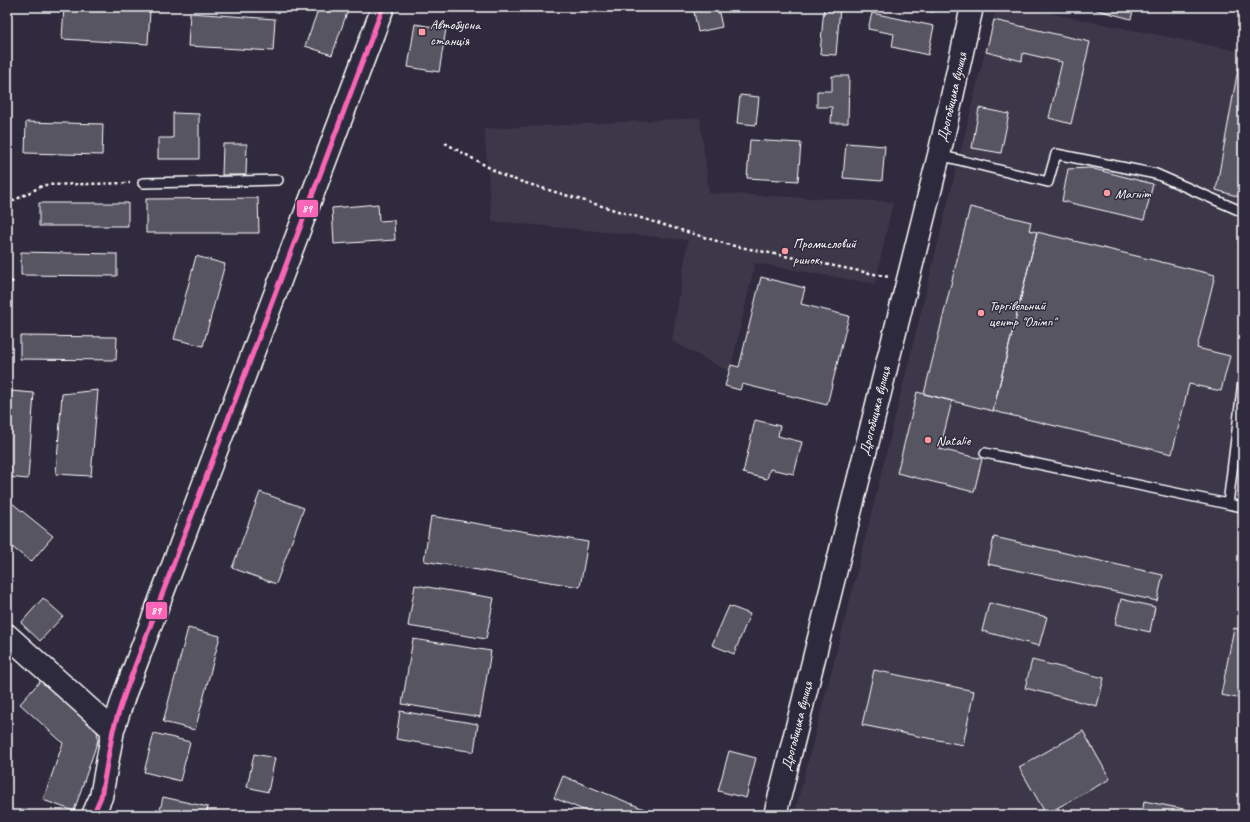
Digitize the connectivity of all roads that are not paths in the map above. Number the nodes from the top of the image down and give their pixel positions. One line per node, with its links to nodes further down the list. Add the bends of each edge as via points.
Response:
1 (383, 7): 12 (street)
2 (972, 7): 3 (street, Дрогобицька вулиця)
3 (939, 155): 6 (lane, via 1048,182 1056,154 1156,174); 14 (street, Дрогобицька вулиця)
4 (278, 180): 5 (lane)
5 (143, 183)
6 (1243, 212)
7 (1243, 382): 9 (lane)
8 (985, 453): 9 (lane)
9 (1228, 504): 10 (lane)
10 (1243, 507)
11 (7, 635): 12 (street)
12 (113, 730): 13 (street, via 101,797)
13 (93, 815)
14 (775, 815)

